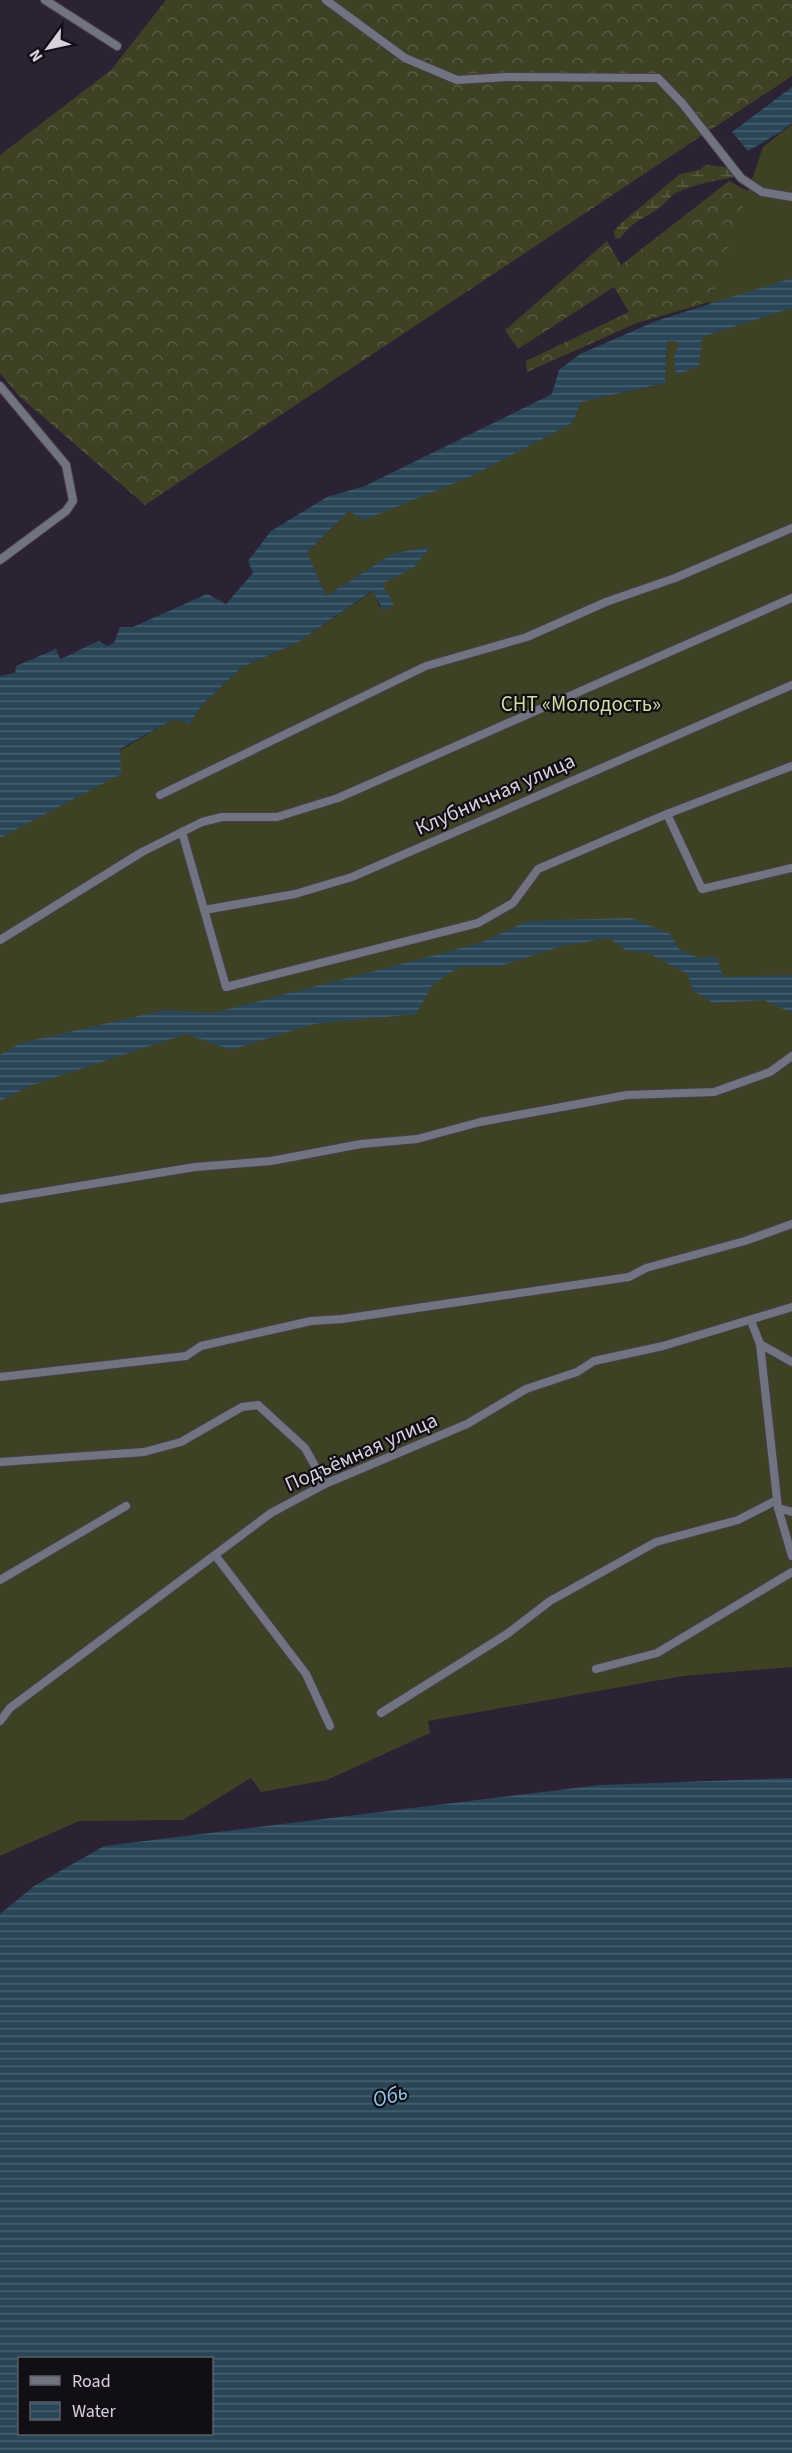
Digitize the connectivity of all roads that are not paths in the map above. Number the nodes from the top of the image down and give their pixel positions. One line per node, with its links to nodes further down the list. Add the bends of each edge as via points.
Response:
1 (45, 0): 3 (street)
2 (326, 0): 4 (street, via 405,58 457,80 658,78 741,178 762,192)
3 (117, 46)
4 (792, 197)
5 (0, 386): 7 (street, via 66,465 73,501 66,511)
6 (792, 528): 11 (street, via 527,637 426,666)
7 (0, 560)
8 (792, 598): 13 (street, via 338,798 277,818 222,817)
9 (792, 685): 15 (street, Клубничная улица, via 352,877 295,894)
10 (792, 766): 12 (street)
11 (160, 795)
12 (667, 814): 14 (street, via 702,889); 15 (street, via 538,869 513,903 478,923 226,987)
13 (182, 832): 15 (street); 16 (street, via 142,852)
14 (792, 867)
15 (204, 910)
16 (0, 940)
17 (792, 1056): 18 (street, via 770,1072 714,1092 627,1095 480,1122 417,1139 361,1144 271,1161 195,1167)
18 (0, 1199)
19 (792, 1224): 24 (street, via 646,1268 629,1277 311,1321 201,1346 186,1356)
20 (792, 1307): 21 (street, Подъёмная улица)
21 (751, 1321): 22 (street); 26 (street, Подъёмная улица, via 594,1361 577,1372 526,1389 467,1424)
22 (760, 1344): 23 (street); 27 (street)
23 (792, 1362)
24 (0, 1377)
25 (0, 1462): 26 (street, via 144,1452 181,1442 242,1407 258,1405 305,1448)
26 (325, 1484): 30 (street, Подъёмная улица, via 272,1513)
27 (777, 1504): 29 (street); 31 (street); 35 (street, via 738,1520 656,1542 550,1601 507,1634)
28 (126, 1506): 33 (street)
29 (792, 1512)
30 (215, 1555): 36 (street, Подъёмная улица, via 10,1708); 37 (street, via 306,1674)
31 (792, 1556)
32 (792, 1572): 34 (street, via 657,1653)
33 (0, 1580)
34 (597, 1669)
35 (381, 1713)
36 (0, 1721)
37 (330, 1726)

